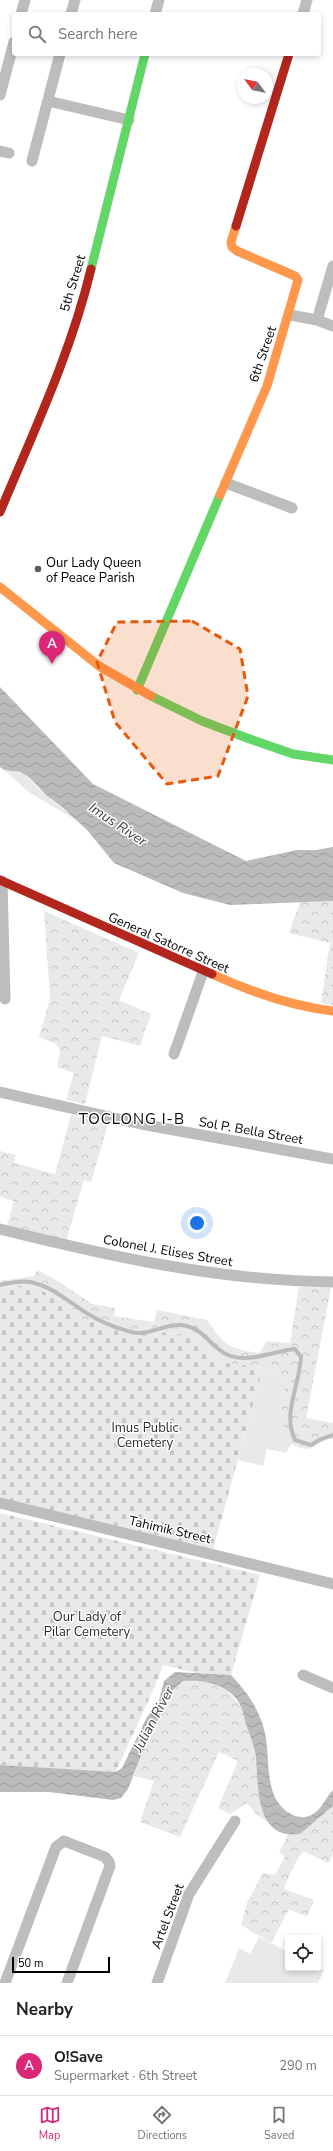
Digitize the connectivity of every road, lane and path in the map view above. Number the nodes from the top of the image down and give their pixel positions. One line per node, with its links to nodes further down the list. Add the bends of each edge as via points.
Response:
1 (25, 0): 5 (street)
2 (74, 0): 6 (street)
3 (158, 0): 7 (street)
4 (307, 0): 8 (street)
5 (22, 12)
6 (71, 12)
7 (155, 12)
8 (303, 12)
9 (12, 50): 13 (street)
10 (59, 56): 14 (street)
11 (145, 56): 15 (street, 5th Street)
12 (289, 56): 18 (street, 6th Street, via 231,242 232,248 237,251 295,276 298,284)
13 (0, 95)
14 (48, 101): 15 (street); 16 (street)
15 (129, 120): 23 (street, 5th Street, via 86,291 50,394)
16 (32, 160)
17 (333, 266): 19 (street)
18 (290, 315): 19 (street); 21 (street, 6th Street, via 267,386)
19 (317, 320): 20 (street)
20 (333, 326)
21 (226, 482): 22 (street); 25 (street, 6th Street)
22 (292, 508)
23 (0, 512)
24 (0, 587): 25 (street, via 99,666)
25 (137, 690): 26 (street, via 202,721 246,738 293,754)
26 (333, 760)
27 (1, 881): 28 (street, General Satorre Street); 29 (street)
28 (203, 972): 30 (street, General Satorre Street, via 276,1001); 31 (street)
29 (5, 999)
30 (333, 1011)
31 (174, 1054)
32 (0, 1092): 33 (street, Sol P. Bella Street, via 141,1124)
33 (333, 1159)
34 (0, 1229): 35 (street, Colonel J. Elises Street, via 124,1258 198,1270 243,1277)
35 (333, 1282)
36 (0, 1503): 37 (street, Tahimik Street)
37 (333, 1584)
38 (303, 1674): 39 (street)
39 (333, 1688)
40 (235, 1821): 43 (street, Artel Street, via 189,1894)
41 (5, 1983): 42 (street, via 56,1847 69,1842 105,1857 110,1866)
42 (67, 1983)
43 (157, 1983)

